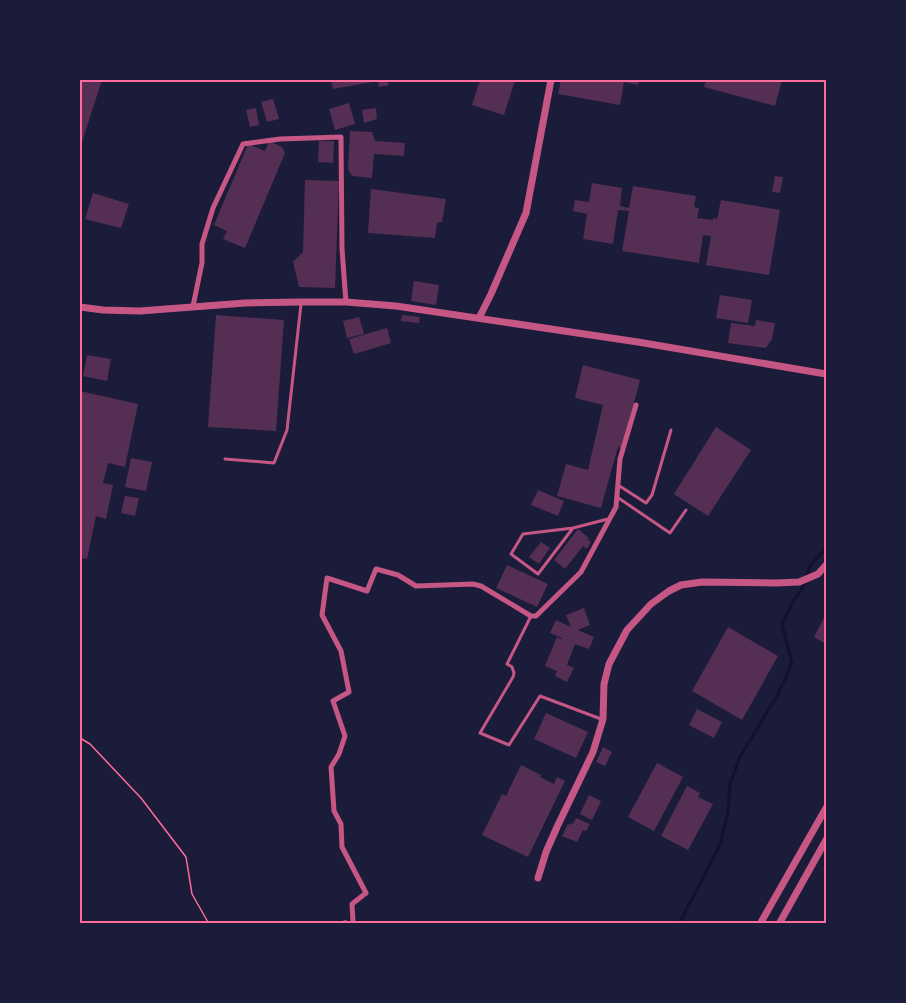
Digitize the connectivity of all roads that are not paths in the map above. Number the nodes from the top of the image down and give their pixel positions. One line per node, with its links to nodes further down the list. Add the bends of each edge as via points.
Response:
1 (551, 80): 6 (street, via 526,213)
2 (301, 302): 3 (street); 4 (street); 10 (lane, via 287,430 274,463)
3 (346, 302): 4 (street, via 340,137 243,144 213,208 202,244); 6 (street)
4 (193, 306): 5 (street, via 140,311)
5 (80, 307)
6 (478, 318): 7 (street)
7 (826, 374)
8 (636, 405): 11 (street, via 620,459)
9 (671, 430): 11 (lane, via 646,504)
10 (225, 459)
11 (618, 485): 12 (street)
12 (617, 497): 13 (lane, via 670,533); 14 (street)
13 (686, 510)
14 (610, 519): 15 (lane); 17 (street, via 581,572 536,616)
15 (573, 528): 15 (lane, via 538,574 511,554 523,534)
16 (826, 566): 18 (street, via 799,582 702,582 669,591 651,604 618,645 604,684)
17 (531, 616): 18 (lane, via 507,664 512,667 513,677 480,733 509,745 540,696); 22 (street, via 473,584 416,585 376,569 367,591 327,578 322,615 341,651 349,692 333,701 345,736 331,767 334,810 341,824 342,847 366,893 352,904)
18 (603, 719): 21 (street, via 593,752 546,852)
19 (826, 808): 23 (street)
20 (826, 840): 24 (street)
21 (538, 878)
22 (353, 921)
23 (760, 924)
24 (779, 924)

